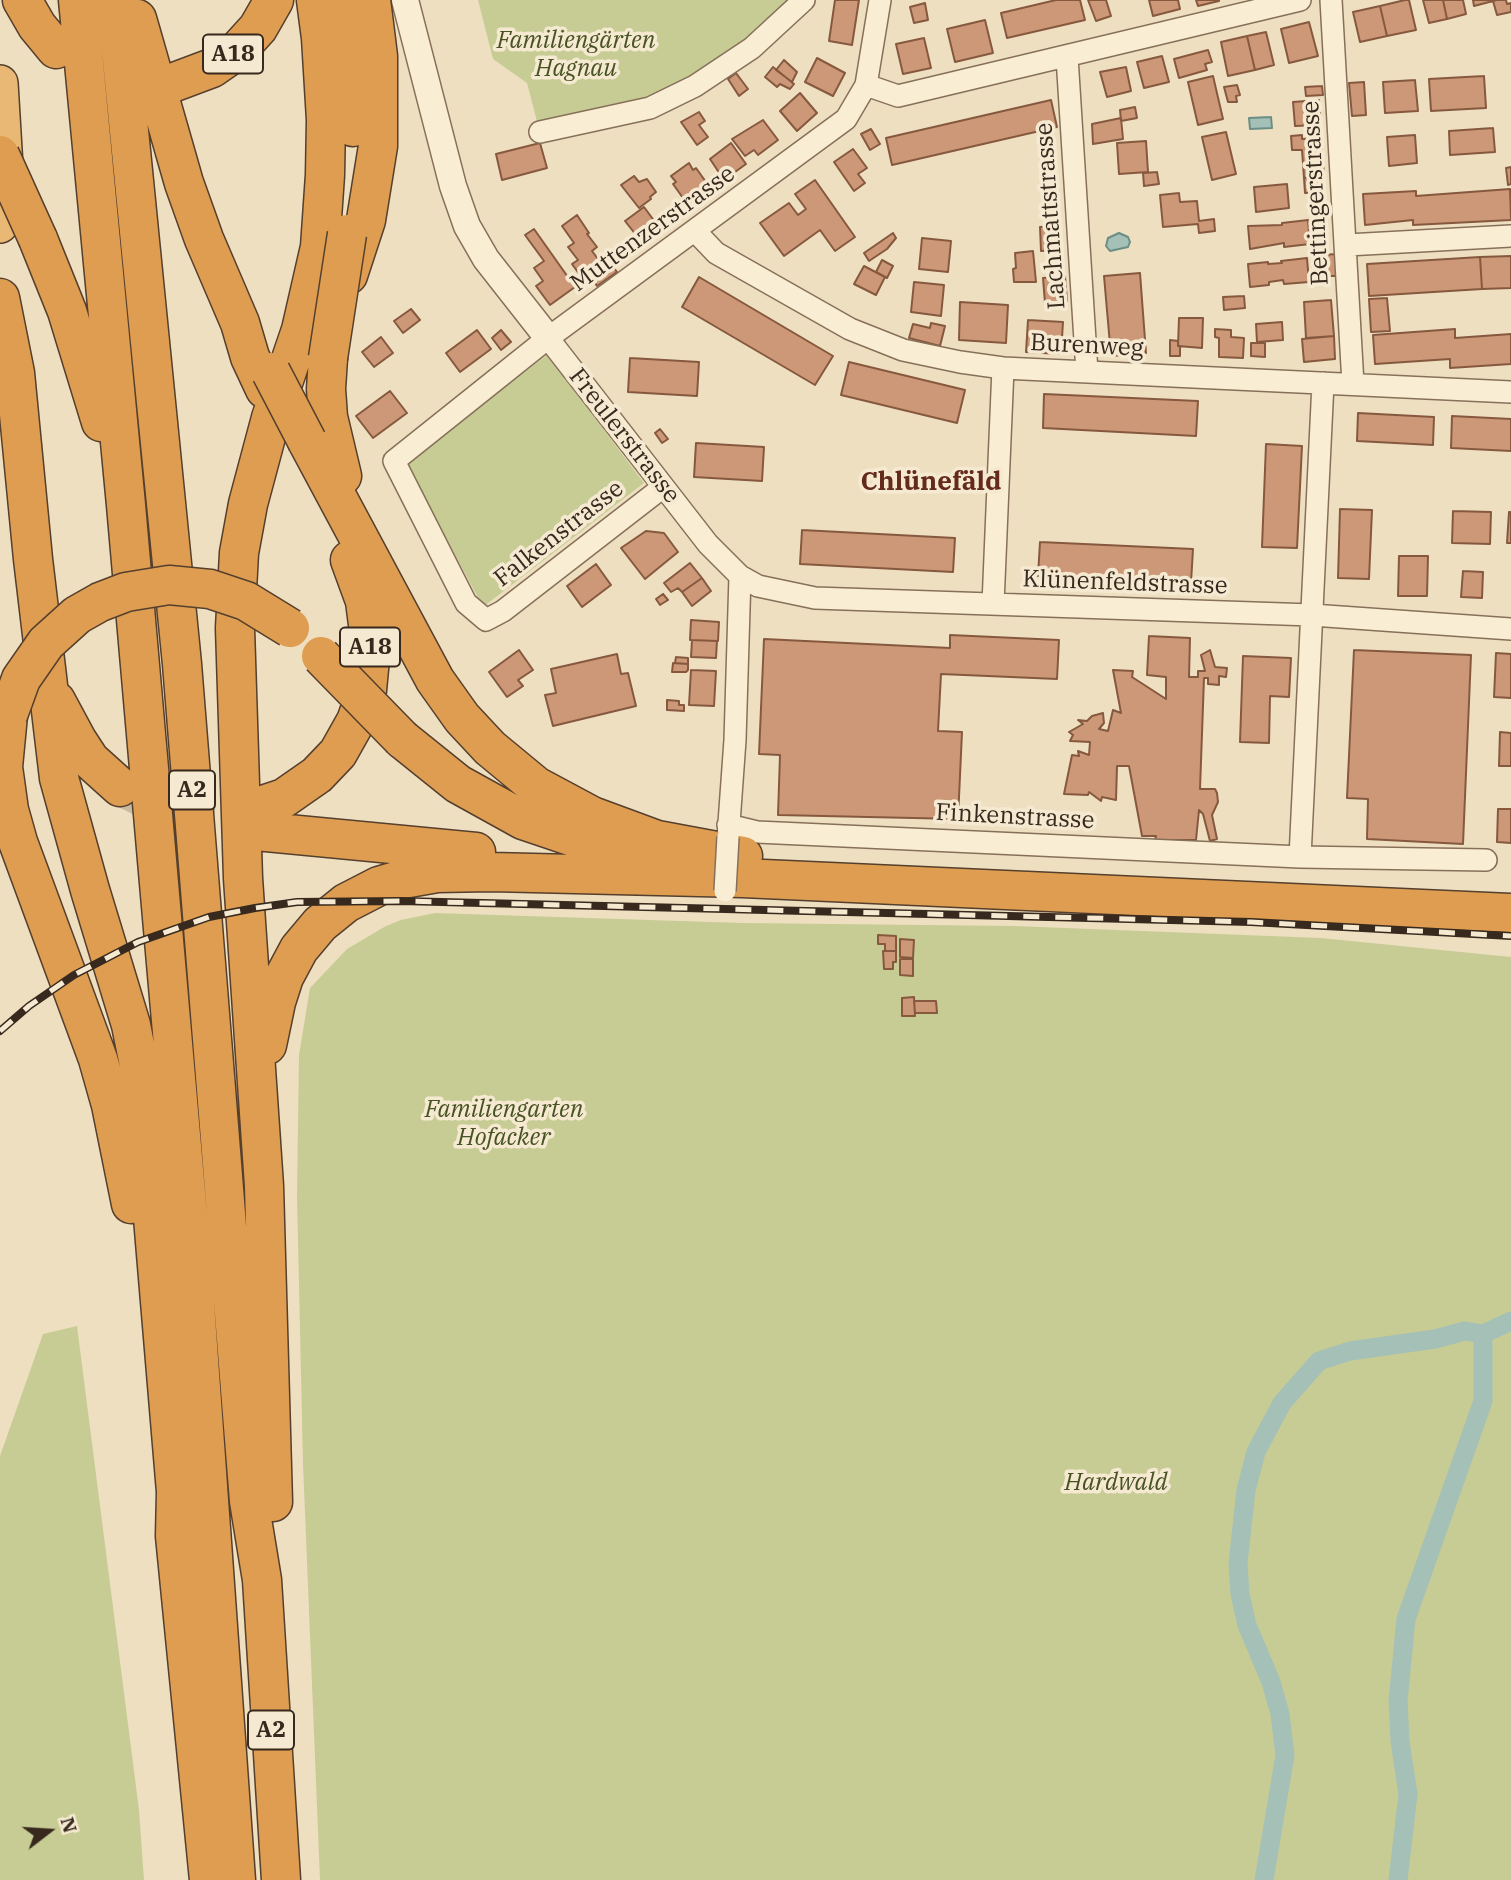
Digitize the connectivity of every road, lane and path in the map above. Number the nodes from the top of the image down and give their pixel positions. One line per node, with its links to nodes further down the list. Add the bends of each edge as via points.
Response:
1 (22, 0): 15 (highway)
2 (78, 0): 37 (highway, A2)
3 (116, 0): 53 (highway, A2, via 183,678 249,1501)
4 (133, 0): 20 (highway)
5 (156, 0): 20 (highway)
6 (274, 0): 18 (highway, A18, via 249,39 225,61)
7 (316, 0): 35 (highway, via 326,120 320,247 302,330)
8 (340, 0): 38 (highway, bridge, via 350,56 353,173 326,389 332,438)
9 (371, 0): 35 (highway, via 380,112 366,220 341,294)
10 (405, 0): 28 (street, Freulerstrasse, via 467,226 488,263)
11 (804, 0): 21 (street, via 752,48 695,86 650,108)
12 (880, 0): 19 (street, Muttenzerstrasse)
13 (1300, 0): 16 (street)
14 (1331, 0): 26 (street, Bettingerstrasse)
15 (56, 49)
16 (1067, 57): 19 (street, via 898,96); 30 (street, Lachmattstrasse)
17 (0, 83): 23 (highway, via 6,183)
18 (172, 83)
19 (866, 85): 24 (street, Muttenzerstrasse, via 846,119)
20 (167, 122): 34 (highway, bridge, via 194,211 240,323)
21 (540, 132)
22 (0, 155): 37 (highway, bridge, via 75,333)
23 (0, 225)
24 (695, 231): 28 (street, Muttenzerstrasse); 29 (street, Burenweg, via 716,253 850,329 903,350)
25 (1511, 236): 26 (street)
26 (1347, 245): 32 (street, Bettingerstrasse)
27 (0, 298): 44 (highway, via 15,373)
28 (548, 338): 36 (street, Freulerstrasse); 42 (street, Muttenzerstrasse, via 394,461 466,603)
29 (1003, 368): 30 (street, Burenweg); 40 (street)
30 (1087, 372): 31 (street, Burenweg)
31 (1323, 383): 32 (street, Burenweg); 41 (street)
32 (1353, 384): 33 (street, Burenweg)
33 (1511, 392)
34 (301, 444): 38 (highway); 46 (highway, A18, via 361,587 369,626 370,670 356,721 332,761 255,820)
35 (256, 477): 51 (highway, via 239,553 235,628 247,939)
36 (663, 487): 39 (street, Freulerstrasse); 42 (street, Falkenstrasse)
37 (126, 505): 55 (highway, A2, via 192,1261)
38 (360, 539): 46 (highway, via 435,680 469,726 505,762 553,797 610,823 657,840)
39 (740, 576): 40 (street, Klünenfeldstrasse, via 758,586 815,598); 46 (street)
40 (993, 604): 41 (street, Klünenfeldstrasse)
41 (1312, 615): 43 (street, Klünenfeldstrasse); 47 (street)
42 (486, 620)
43 (1511, 629)
44 (49, 687): 45 (highway, via 90,760); 52 (highway, via 59,778 131,1025 141,1075 176,1492)
45 (120, 787)
46 (733, 857): 47 (street, Finkenstrasse, via 757,831); 49 (highway); 50 (highway); 51 (highway, via 452,872 379,886 327,917 290,964 276,1002); 52 (highway, bridge, via 597,845 547,830 480,798 402,739 290,628 246,601 211,589 169,585 126,592 89,608 55,633 28,666 16,690 8,715 3,767 18,842 98,1059 122,1154 152,1343 166,1495)
47 (1300, 857): 48 (street, Finkenstrasse)
48 (1486, 860)
49 (1511, 888)
50 (1511, 913)
51 (259, 1092): 53 (highway, via 274,1498)
52 (175, 1536): 54 (highway)
53 (262, 1580): 56 (highway, A2)
54 (209, 1880)
55 (236, 1880)
56 (281, 1880)

